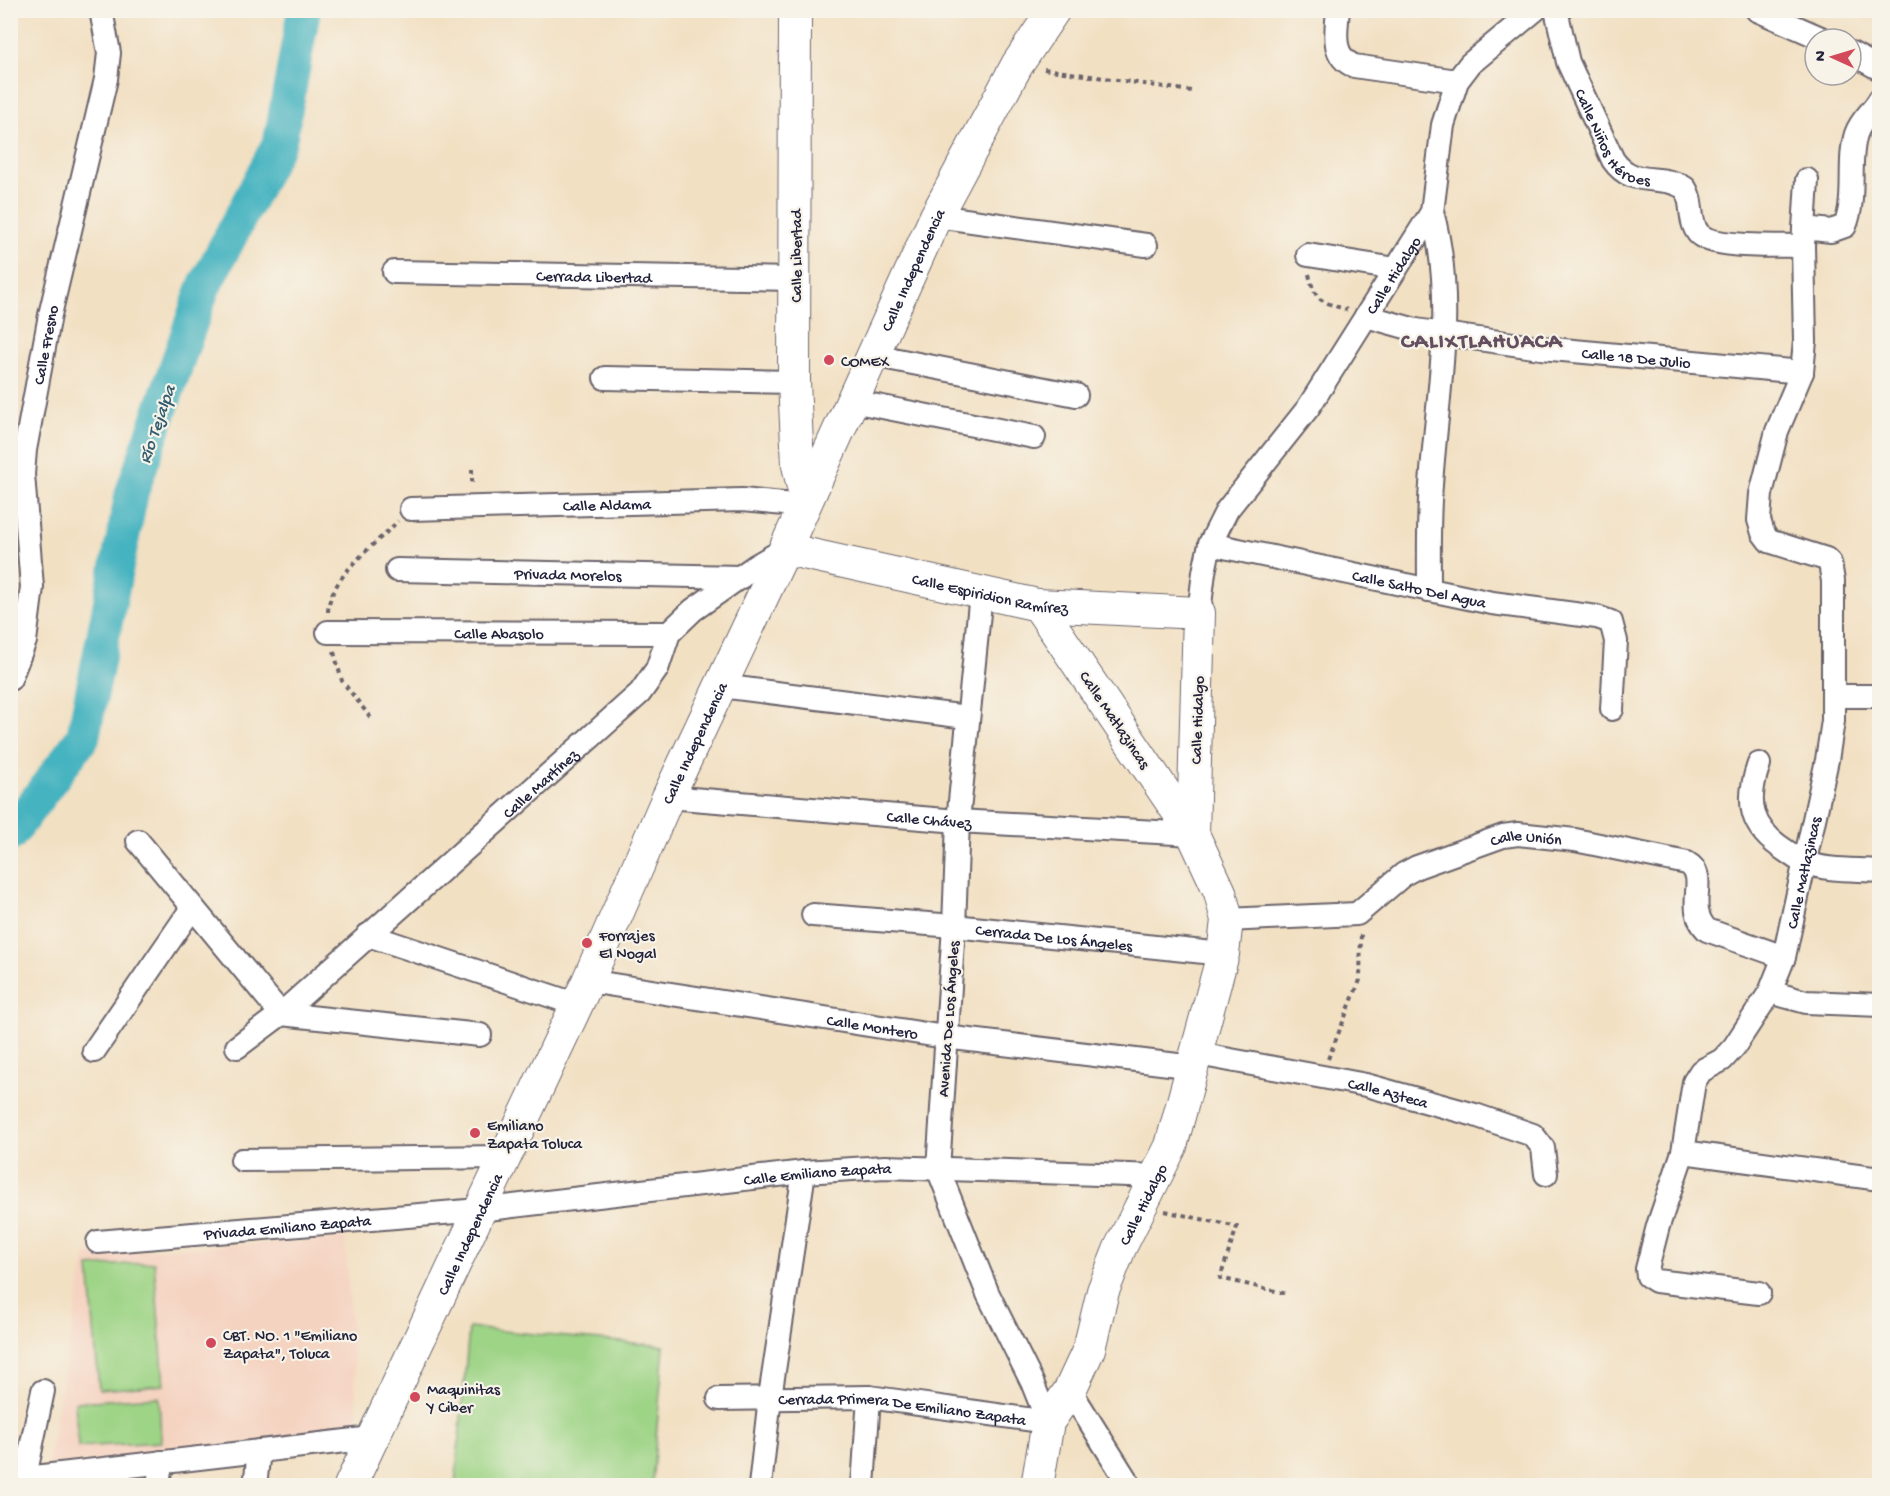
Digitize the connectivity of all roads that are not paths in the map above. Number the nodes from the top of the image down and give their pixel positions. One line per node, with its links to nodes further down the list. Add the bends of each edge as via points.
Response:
1 (101, 10): 40 (street, Calle Fresno, via 109,53 106,79 50,315 25,450 23,474 31,559)
2 (795, 10): 21 (main road, Calle Libertad)
3 (1054, 10): 15 (main road, Calle Independencia, via 1017,65)
4 (1338, 10): 11 (street, via 1337,51 1342,61)
5 (1535, 10): 11 (street, Calle Hidalgo, via 1470,64)
6 (1556, 10): 16 (street, Calle Niños Héroes, via 1568,62 1613,160 1624,175 1685,188 1694,225 1705,238 1719,242)
7 (1757, 10): 8 (street)
8 (1803, 30)
9 (1863, 60): 10 (street)
10 (1880, 69)
11 (1457, 81): 14 (street, Calle Hidalgo, via 1443,125)
12 (1880, 99): 16 (street, via 1860,124 1856,136 1845,226)
13 (1807, 180): 16 (street)
14 (1432, 212): 19 (street, Calle Hidalgo); 23 (street, via 1444,268)
15 (936, 216): 17 (street); 24 (main road, Calle Independencia)
16 (1803, 237): 25 (street)
17 (1146, 245)
18 (1308, 255): 19 (street)
19 (1396, 269): 22 (street, Calle Hidalgo)
20 (394, 272): 21 (street, Cerrada Libertad)
21 (794, 279): 27 (main road, Calle Libertad)
22 (1366, 316): 23 (street, Calle 18 De Julio); 33 (street, Calle Hidalgo, via 1308,408 1227,510)
23 (1444, 335): 25 (street, Calle 18 De Julio, via 1581,353); 37 (street, via 1431,483)
24 (872, 355): 28 (street); 29 (main road, Calle Independencia)
25 (1802, 372): 46 (street, Calle Matlazincas, via 1777,431 1761,494 1759,520 1762,533 1770,541 1822,556 1830,563)
26 (605, 378): 27 (street)
27 (794, 382): 31 (main road, Calle Libertad, via 798,465)
28 (1076, 395)
29 (852, 400): 30 (street); 31 (main road, Calle Independencia)
30 (1034, 437)
31 (806, 503): 32 (street, Calle Aldama, via 742,500); 34 (main road, Calle Independencia)
32 (411, 509)
33 (1210, 543): 37 (street, Calle Salto Del Agua); 41 (street, Calle Hidalgo)
34 (785, 549): 36 (street, Calle Martínez); 38 (main road, Calle Espiridion Ramírez); 45 (main road, Calle Independencia)
35 (396, 570): 36 (street, Privada Morelos)
36 (741, 577): 43 (street, Calle Martínez, via 693,610)
37 (1429, 590): 48 (street, Calle Salto Del Agua, via 1611,622 1616,641)
38 (981, 593): 39 (main road, Calle Espiridion Ramírez); 49 (street, Avenida De Los Ángeles)
39 (1038, 605): 41 (main road, Calle Espiridion Ramírez); 53 (main road, Calle Matlazincas)
40 (21, 607): 44 (street, Calle Fresno, via 25,641)
41 (1199, 613): 53 (main road, Calle Hidalgo)
42 (328, 632): 43 (street, Calle Abasolo)
43 (669, 633): 61 (street, Calle Martínez, via 657,669 640,693)
44 (10, 679)
45 (721, 686): 49 (street); 51 (main road, Calle Independencia)
46 (1834, 696): 47 (street); 55 (street, Calle Matlazincas, via 1827,760)
47 (1880, 696)
48 (1612, 710)
49 (967, 717): 52 (street, Avenida De Los Ángeles)
50 (1759, 764): 55 (street, via 1751,788 1754,817 1762,833)
51 (668, 797): 52 (street, Calle Chávez); 64 (main road, Calle Independencia)
52 (958, 821): 53 (street, Calle Chávez); 60 (street, Avenida De Los Ángeles)
53 (1193, 834): 59 (main road, Calle Hidalgo, via 1220,892)
54 (138, 842): 57 (street)
55 (1805, 863): 56 (street); 63 (street, Calle Matlazincas)
56 (1880, 871)
57 (192, 908): 67 (street); 71 (street)
58 (813, 915): 60 (street, Cerrada De Los Ángeles)
59 (1227, 920): 62 (main road, Calle Hidalgo); 63 (street, Calle Unión, via 1357,914 1417,867 1503,836 1542,836 1687,863 1698,875 1696,912 1707,930)
60 (954, 926): 62 (street, Cerrada De Los Ángeles); 69 (street, Avenida De Los Ángeles)
61 (368, 936): 64 (street, Calle Montero); 67 (street, Calle Martínez)
62 (1223, 954): 72 (main road, Calle Hidalgo)
63 (1784, 957): 65 (street, Calle Matlazincas)
64 (581, 992): 69 (street, Calle Montero); 74 (main road, Calle Independencia)
65 (1770, 992): 66 (street, via 1806,1002); 73 (street, Calle Matlazincas, via 1734,1047 1701,1071 1694,1082)
66 (1880, 1005)
67 (281, 1014): 68 (street); 70 (street, Calle Martínez)
68 (480, 1035)
69 (945, 1037): 72 (street, Calle Montero); 76 (street, Avenida De Los Ángeles)
70 (237, 1047)
71 (94, 1051)
72 (1196, 1061): 78 (street, Calle Azteca, via 1319,1076 1431,1101 1533,1136 1543,1148); 79 (main road, Calle Hidalgo)
73 (1683, 1152): 80 (street); 83 (street, Calle Matlazincas, via 1658,1226 1648,1276 1656,1281)
74 (504, 1156): 75 (street); 81 (main road, Calle Independencia)
75 (242, 1160)
76 (938, 1169): 77 (street, Calle Emiliano Zapata, via 885,1167); 79 (street, Calle Emiliano Zapata); 89 (street, Avenida De Los Ángeles, via 988,1294)
77 (804, 1172): 81 (street, Calle Emiliano Zapata); 86 (street)
78 (1546, 1173)
79 (1158, 1176): 84 (main road, Calle Hidalgo, via 1103,1291 1089,1349)
80 (1880, 1179)
81 (478, 1210): 82 (street, Privada Emiliano Zapata); 90 (main road, Calle Independencia)
82 (98, 1242)
83 (1759, 1293)
84 (1070, 1390): 89 (main road, Cerrada Primera De Emiliano Zapata); 100 (street)
85 (43, 1391): 93 (street)
86 (770, 1396): 87 (street, Cerrada Primera De Emiliano Zapata); 88 (street, Cerrada Primera De Emiliano Zapata); 97 (street)
87 (869, 1397): 89 (street, Cerrada Primera De Emiliano Zapata); 98 (street)
88 (719, 1399)
89 (1048, 1422): 99 (main road)
90 (372, 1438): 91 (street); 96 (main road, Calle Independencia)
91 (259, 1451): 92 (street); 95 (street)
92 (161, 1462): 93 (street); 94 (street)
93 (24, 1482)
94 (158, 1485)
95 (255, 1485)
96 (350, 1485)
97 (760, 1485)
98 (863, 1485)
99 (1037, 1485)
100 (1130, 1485)

